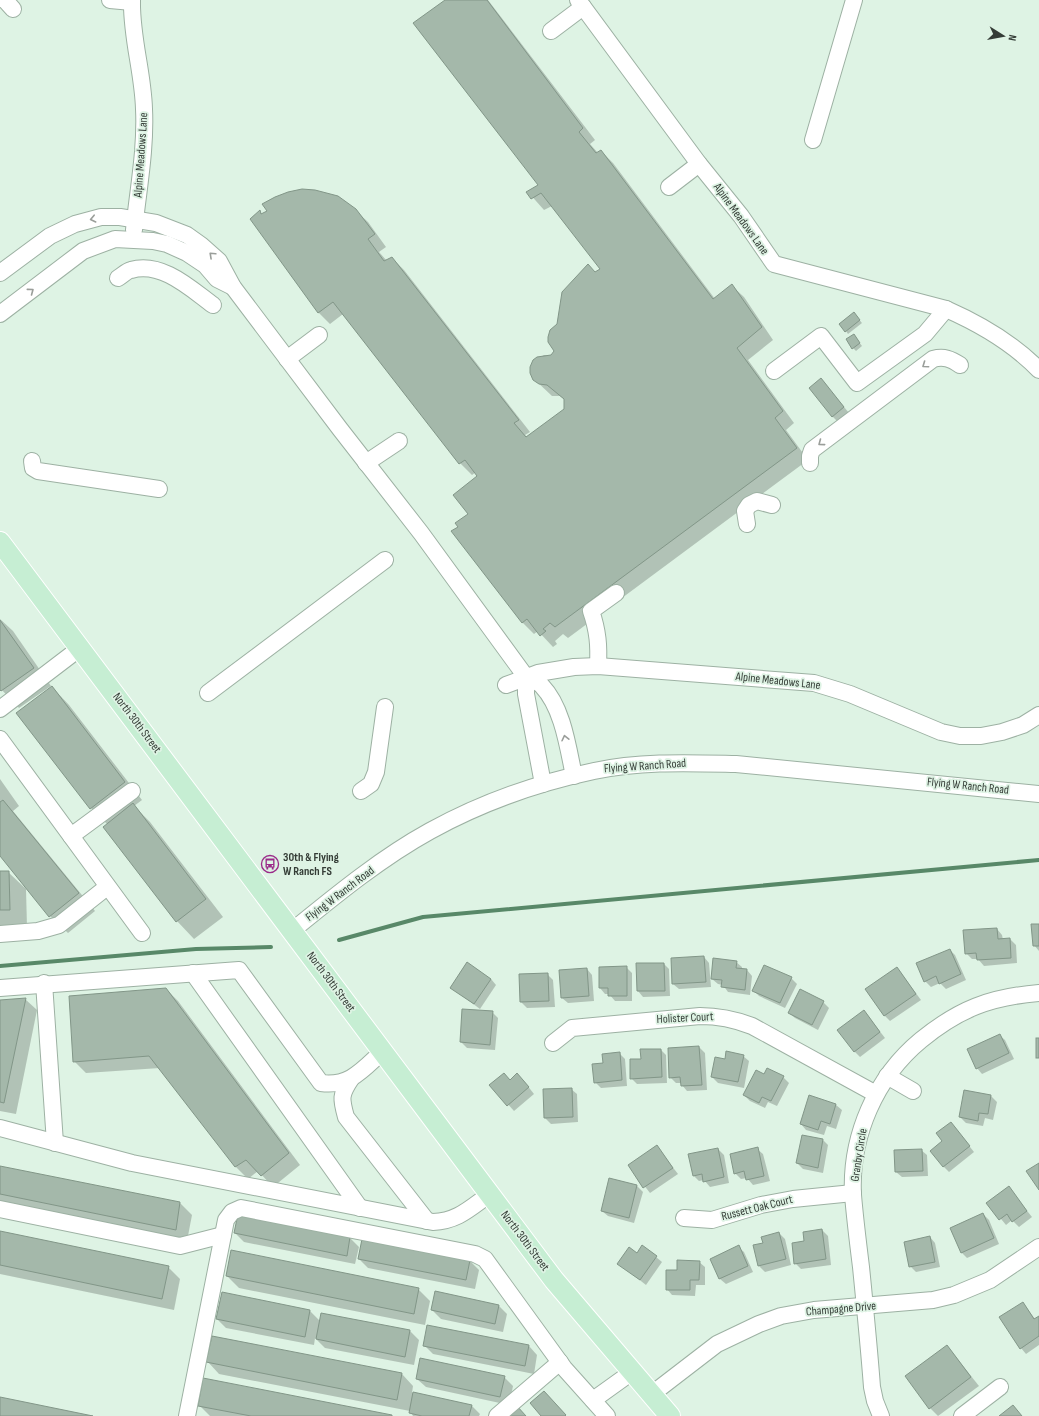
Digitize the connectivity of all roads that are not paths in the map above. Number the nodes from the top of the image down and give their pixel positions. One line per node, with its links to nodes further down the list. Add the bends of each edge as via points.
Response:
1 (110, 0): 3 (street)
2 (854, 0): 6 (street)
3 (132, 1): 9 (street, Alpine Meadows Lane, via 134,40 145,110)
4 (580, 4): 5 (street); 7 (street, Alpine Meadows Lane)
5 (551, 31)
6 (813, 140)
7 (699, 164): 8 (street); 15 (street, Alpine Meadows Lane, via 741,216 774,264)
8 (669, 187)
9 (135, 220): 10 (street, Alpine Meadows Lane); 11 (street, one-way to 11, via 106,217 75,224 50,236); 13 (street, one-way to 9, via 219,261 187,235 156,223)
10 (133, 240): 13 (street, via 153,241 187,253 205,265 217,279); 16 (street, one-way to 10, via 84,251 107,241)
11 (0, 273)
12 (118, 278): 14 (street, via 130,270 159,271 177,279)
13 (233, 287): 18 (street)
14 (214, 305)
15 (946, 310): 20 (street, Alpine Meadows Lane, via 1007,342); 21 (street, via 925,334 857,383 821,336)
16 (0, 314)
17 (319, 335): 18 (street)
18 (287, 359): 24 (street)
19 (960, 365): 25 (street, one-way to 25, via 951,359 933,359 812,450)
20 (1039, 370)
21 (774, 371)
22 (399, 441): 24 (street)
23 (32, 461): 26 (street, via 38,472)
24 (366, 463): 34 (street, via 421,533)
25 (810, 463)
26 (159, 489)
27 (772, 506): 28 (street, via 757,501 749,505 745,511)
28 (746, 524)
29 (0, 542): 32 (main road, North 30th Street)
30 (385, 560): 36 (street)
31 (616, 593): 33 (street, via 591,611 599,641)
32 (80, 648): 38 (street); 48 (main road, North 30th Street)
33 (598, 666): 34 (street, Alpine Meadows Lane, via 566,668); 39 (street, Alpine Meadows Lane, via 814,683 850,694 941,732 960,736 1002,732)
34 (526, 677): 35 (street, Alpine Meadows Lane); 41 (street, one-way to 34, via 557,709 542,686); 42 (street, via 526,694)
35 (506, 686)
36 (208, 693)
37 (385, 707): 44 (street, via 376,772 370,784)
38 (0, 708)
39 (1039, 716)
40 (0, 739): 46 (street)
41 (574, 776): 42 (street, Flying W Ranch Road); 45 (street, Flying W Ranch Road, via 595,770 638,765 729,764)
42 (543, 784): 48 (street, Flying W Ranch Road, via 477,808 430,831 392,855)
43 (132, 791): 46 (street)
44 (361, 791)
45 (1039, 794)
46 (71, 836): 47 (street)
47 (107, 887): 49 (street); 50 (street, via 59,925 44,930)
48 (293, 930): 56 (main road, North 30th Street)
49 (142, 933)
50 (0, 934)
51 (192, 973): 52 (street); 58 (street, via 239,970 321,1084 333,1085); 65 (street)
52 (44, 983): 53 (street); 62 (street)
53 (0, 988)
54 (1039, 993): 57 (street, Granby Circle, via 989,1001 956,1014 918,1042)
55 (552, 1043): 60 (street, Holister Court, via 572,1028 717,1016 752,1026)
56 (383, 1052): 58 (street); 64 (main road, North 30th Street)
57 (887, 1076): 59 (street); 60 (street, Granby Circle)
58 (351, 1080): 68 (street, via 341,1099 346,1117)
59 (913, 1091)
60 (876, 1094): 63 (street, Granby Circle, via 858,1142)
61 (0, 1128): 62 (street)
62 (55, 1143): 65 (street, via 132,1163)
63 (853, 1193): 67 (street, Russett Oak Court, via 787,1200 712,1220); 71 (street, Granby Circle)
64 (490, 1194): 68 (street, via 457,1218 447,1222); 73 (main road, North 30th Street, via 554,1280)
65 (360, 1208): 68 (street)
66 (0, 1209): 69 (street, via 180,1246)
67 (684, 1218)
68 (426, 1221)
69 (223, 1235): 72 (street, via 226,1220 232,1212 241,1208 475,1254 485,1259); 77 (street)
70 (1039, 1247): 71 (street, Champagne Drive, via 990,1280 954,1295 933,1300)
71 (865, 1306): 75 (street, Champagne Drive, via 814,1310 781,1316 759,1324 717,1344); 81 (street, Granby Circle, via 872,1387)
72 (560, 1362): 76 (street); 78 (street)
73 (632, 1372): 75 (main road, North 30th Street); 76 (street)
74 (1000, 1387): 82 (street)
75 (652, 1394): 80 (main road, North 30th Street)
76 (593, 1400): 79 (street)
77 (187, 1416)
78 (497, 1416)
79 (607, 1416)
80 (670, 1416)
81 (881, 1416)
82 (962, 1416)

